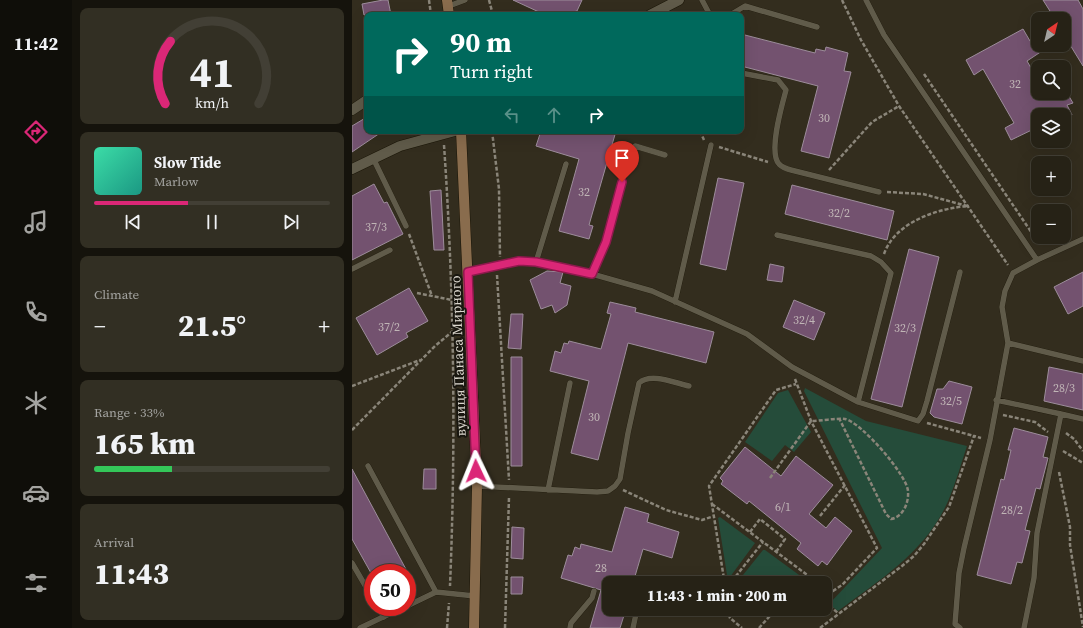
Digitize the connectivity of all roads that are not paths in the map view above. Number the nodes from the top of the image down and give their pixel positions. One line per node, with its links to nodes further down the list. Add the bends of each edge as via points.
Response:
1 (465, 0): 5 (lane)
2 (679, 0): 6 (street)
3 (702, 0): 7 (lane)
4 (866, 0): 25 (lane, via 884,35)
5 (448, 7)
6 (656, 12)
7 (708, 12)
8 (735, 12): 9 (lane, via 745,6)
9 (817, 27)
10 (744, 74): 20 (lane, via 778,80 786,90 775,128 777,160 780,165 790,170)
11 (364, 102): 12 (street)
12 (352, 110)
13 (444, 134): 17 (street, via 400,146)
14 (461, 134): 28 (main road, вулиця Панаса Мирного)
15 (711, 145): 31 (lane)
16 (665, 155): 30 (lane, via 636,146 630,152 606,242)
17 (372, 158): 19 (street); 21 (lane)
18 (566, 164): 26 (lane)
19 (352, 169)
20 (879, 192)
21 (406, 226)
22 (777, 235): 37 (lane, via 870,256 882,262 891,273)
23 (1083, 239): 25 (lane)
24 (390, 250): 27 (lane)
25 (1037, 260): 32 (lane, via 1013,273 1005,291 1002,307)
26 (536, 262): 28 (lane, via 519,261); 30 (lane)
27 (352, 269)
28 (468, 272): 41 (main road, вулиця Панаса Мирного)
29 (960, 272): 37 (lane, via 923,414 918,421)
30 (592, 274): 31 (lane, via 652,291)
31 (675, 302): 37 (lane, via 747,334 792,367)
32 (1008, 343): 33 (lane); 36 (lane)
33 (1083, 361)
34 (570, 383): 42 (lane)
35 (689, 386): 42 (lane, via 651,377 644,378 639,383 620,478 615,486 608,491 597,492)
36 (996, 400): 38 (lane); 55 (lane, via 990,440 959,572 955,624)
37 (858, 402)
38 (1061, 416): 39 (lane); 56 (lane, via 1037,533 1034,578)
39 (1083, 419)
40 (368, 466): 46 (lane)
41 (476, 486): 42 (lane); 47 (main road, вулиця Панаса Мирного)
42 (548, 490)
43 (352, 563): 44 (lane)
44 (364, 584)
45 (594, 591): 53 (lane, via 592,598)
46 (436, 592): 47 (lane); 48 (lane)
47 (476, 596): 52 (main road, вулиця Панаса Мирного)
48 (416, 602)
49 (636, 616): 54 (lane)
50 (384, 617): 51 (lane)
51 (360, 628)
52 (474, 628)
53 (570, 628)
54 (633, 628)
55 (960, 628)
56 (1024, 628)

